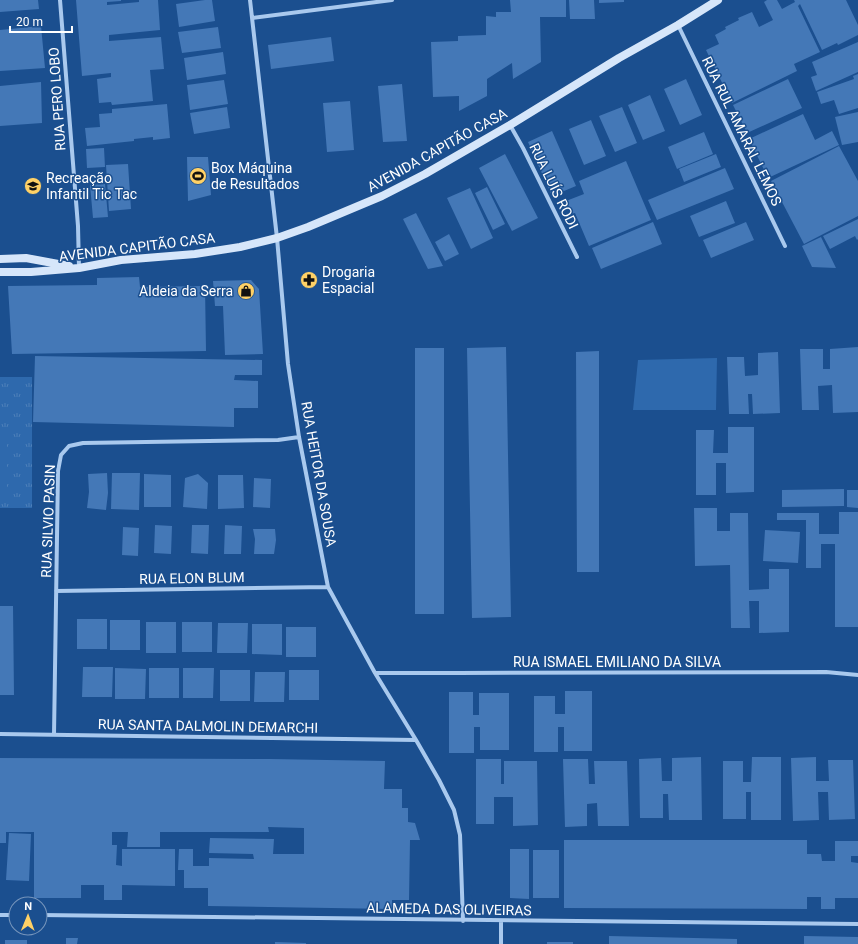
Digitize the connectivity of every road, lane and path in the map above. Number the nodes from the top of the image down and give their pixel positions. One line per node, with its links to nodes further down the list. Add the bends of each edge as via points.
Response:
1 (60, 0): 12 (street, RUA PERO LOBO)
2 (250, 0): 5 (street, RUA HEITOR DA SOUSA)
3 (392, 0): 5 (street)
4 (718, 0): 6 (main road, AVENIDA CAPITÃO CASA)
5 (252, 18): 8 (street, RUA HEITOR DA SOUSA)
6 (678, 25): 7 (main road, AVENIDA CAPITÃO CASA, via 619,58); 9 (street, RUA RUL AMARAL LEMOS)
7 (510, 126): 8 (main road, AVENIDA CAPITÃO CASA, via 382,196); 10 (street, RUA LUÍS RODI)
8 (277, 238): 12 (main road, AVENIDA CAPITÃO CASA, via 195,254 121,260); 14 (street, RUA HEITOR DA SOUSA, via 288,364)
9 (785, 246)
10 (577, 257)
11 (0, 258): 12 (main road, via 26,258)
12 (80, 268): 13 (main road, AVENIDA CAPITÃO CASA)
13 (0, 272)
14 (299, 437): 15 (street, RUA HEITOR DA SOUSA); 16 (street, RUA SILVIO PASIN, via 278,440 83,443 69,446 61,455 58,471)
15 (328, 587): 16 (street, RUA ELON BLUM); 17 (street, RUA HEITOR DA SOUSA)
16 (56, 592): 20 (street, RUA SILVIO PASIN)
17 (375, 673): 18 (street, RUA ISMAEL EMILIANO DA SILVA, via 826,672); 21 (street, RUA HEITOR DA SOUSA)
18 (858, 676)
19 (0, 734): 20 (street, RUA SANTA DALMOLIN DEMARCHI)
20 (54, 735): 21 (street, RUA SANTA DALMOLIN DEMARCHI)
21 (416, 740): 23 (street, RUA HEITOR DA SOUSA, via 454,810 460,835)
22 (48, 916): 23 (street, ALAMEDA DAS OLIVEIRAS)
23 (463, 921): 24 (street, ALAMEDA DAS OLIVEIRAS)
24 (501, 921): 25 (street, ALAMEDA DAS OLIVEIRAS); 26 (street)
25 (858, 924)
26 (501, 944)

